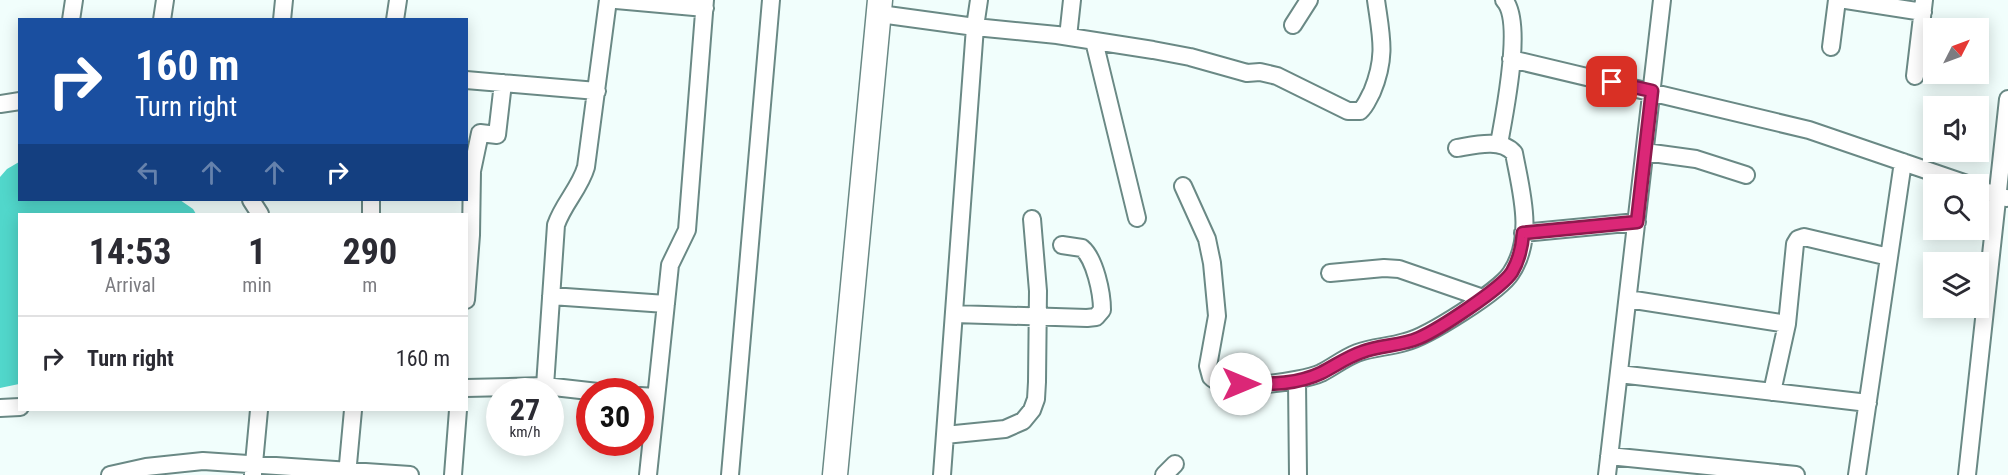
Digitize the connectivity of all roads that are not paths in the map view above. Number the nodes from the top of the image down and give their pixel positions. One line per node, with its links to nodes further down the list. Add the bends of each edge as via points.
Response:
1 (74, 0): 19 (street)
2 (165, 0): 20 (street)
3 (284, 0): 21 (street)
4 (398, 0): 22 (street)
5 (608, 0): 32 (street)
6 (616, 0): 16 (street)
7 (771, 0): 83 (street)
8 (979, 0): 24 (street)
9 (1072, 0): 25 (street)
10 (1309, 0): 23 (street)
11 (1376, 0): 26 (street, via 1382,59 1368,101 1359,111 1348,111 1277,76)
12 (1504, 0): 28 (street, via 1511,14)
13 (1662, 0): 33 (street)
14 (1837, 0): 27 (street)
15 (1846, 0): 17 (street)
16 (705, 4): 57 (street, via 687,230 670,265)
17 (1924, 6): 29 (street)
18 (880, 7): 24 (street); 84 (street)
19 (71, 18)
20 (162, 18)
21 (282, 18)
22 (395, 18)
23 (1293, 25)
24 (975, 27): 25 (street); 58 (street)
25 (1068, 37): 26 (street)
26 (1094, 41): 46 (street)
27 (1831, 47)
28 (1511, 59): 33 (street); 37 (street)
29 (1916, 76)
30 (468, 80): 31 (street)
31 (503, 83): 32 (street); 41 (street, via 497,135 480,133)
32 (597, 91): 54 (street, via 583,177 556,225)
33 (1652, 91): 39 (street); 40 (street, via 1809,130)
34 (2008, 99): 45 (street)
35 (18, 101): 36 (street)
36 (0, 104)
37 (1499, 144): 38 (street); 49 (street, via 1514,153 1525,218)
38 (1457, 148)
39 (1645, 152): 43 (street, via 1696,159); 48 (street)
40 (1903, 162): 42 (street); 51 (street)
41 (469, 171): 53 (street)
42 (1938, 174)
43 (1746, 175)
44 (1183, 186): 64 (street, via 1212,262 1217,316 1208,366 1211,377 1222,384)
45 (2003, 197): 90 (street)
46 (1137, 218)
47 (1032, 219): 59 (street, via 1038,291)
48 (1637, 222): 49 (street); 56 (street)
49 (1523, 233): 55 (street, via 1511,274)
50 (1062, 245): 59 (street, via 1087,252 1102,309 1087,318)
51 (1889, 257): 60 (street, via 1804,237 1798,239); 68 (street)
52 (1330, 273): 55 (street, via 1399,269)
53 (468, 274)
54 (551, 296): 57 (street); 62 (street)
55 (1483, 298): 64 (street, via 1419,338 1359,352)
56 (1628, 299): 60 (street); 61 (street)
57 (666, 304): 63 (street)
58 (954, 314): 59 (street); 74 (street)
59 (1036, 318): 74 (street, via 1036,399 1028,416 1005,429)
60 (1787, 324): 67 (street)
61 (1619, 374): 67 (street); 76 (street)
62 (546, 378)
63 (652, 378)
64 (1296, 381): 86 (street)
65 (486, 387): 66 (street)
66 (468, 388)
67 (1772, 392): 68 (street)
68 (1868, 403): 89 (street)
69 (18, 407): 70 (street)
70 (0, 408)
71 (259, 411): 77 (street)
72 (353, 411): 78 (street)
73 (458, 411): 81 (street)
74 (945, 435): 85 (street)
75 (648, 456): 82 (street)
76 (1609, 456): 87 (street); 88 (street)
77 (253, 470): 78 (street); 79 (street, via 194,461)
78 (347, 472): 80 (street)
79 (114, 474)
80 (410, 475)
81 (453, 475)
82 (648, 475)
83 (730, 475)
84 (835, 475)
85 (942, 475)
86 (1298, 475)
87 (1607, 475)
88 (1796, 475)
89 (1857, 475)
90 (1967, 475)

